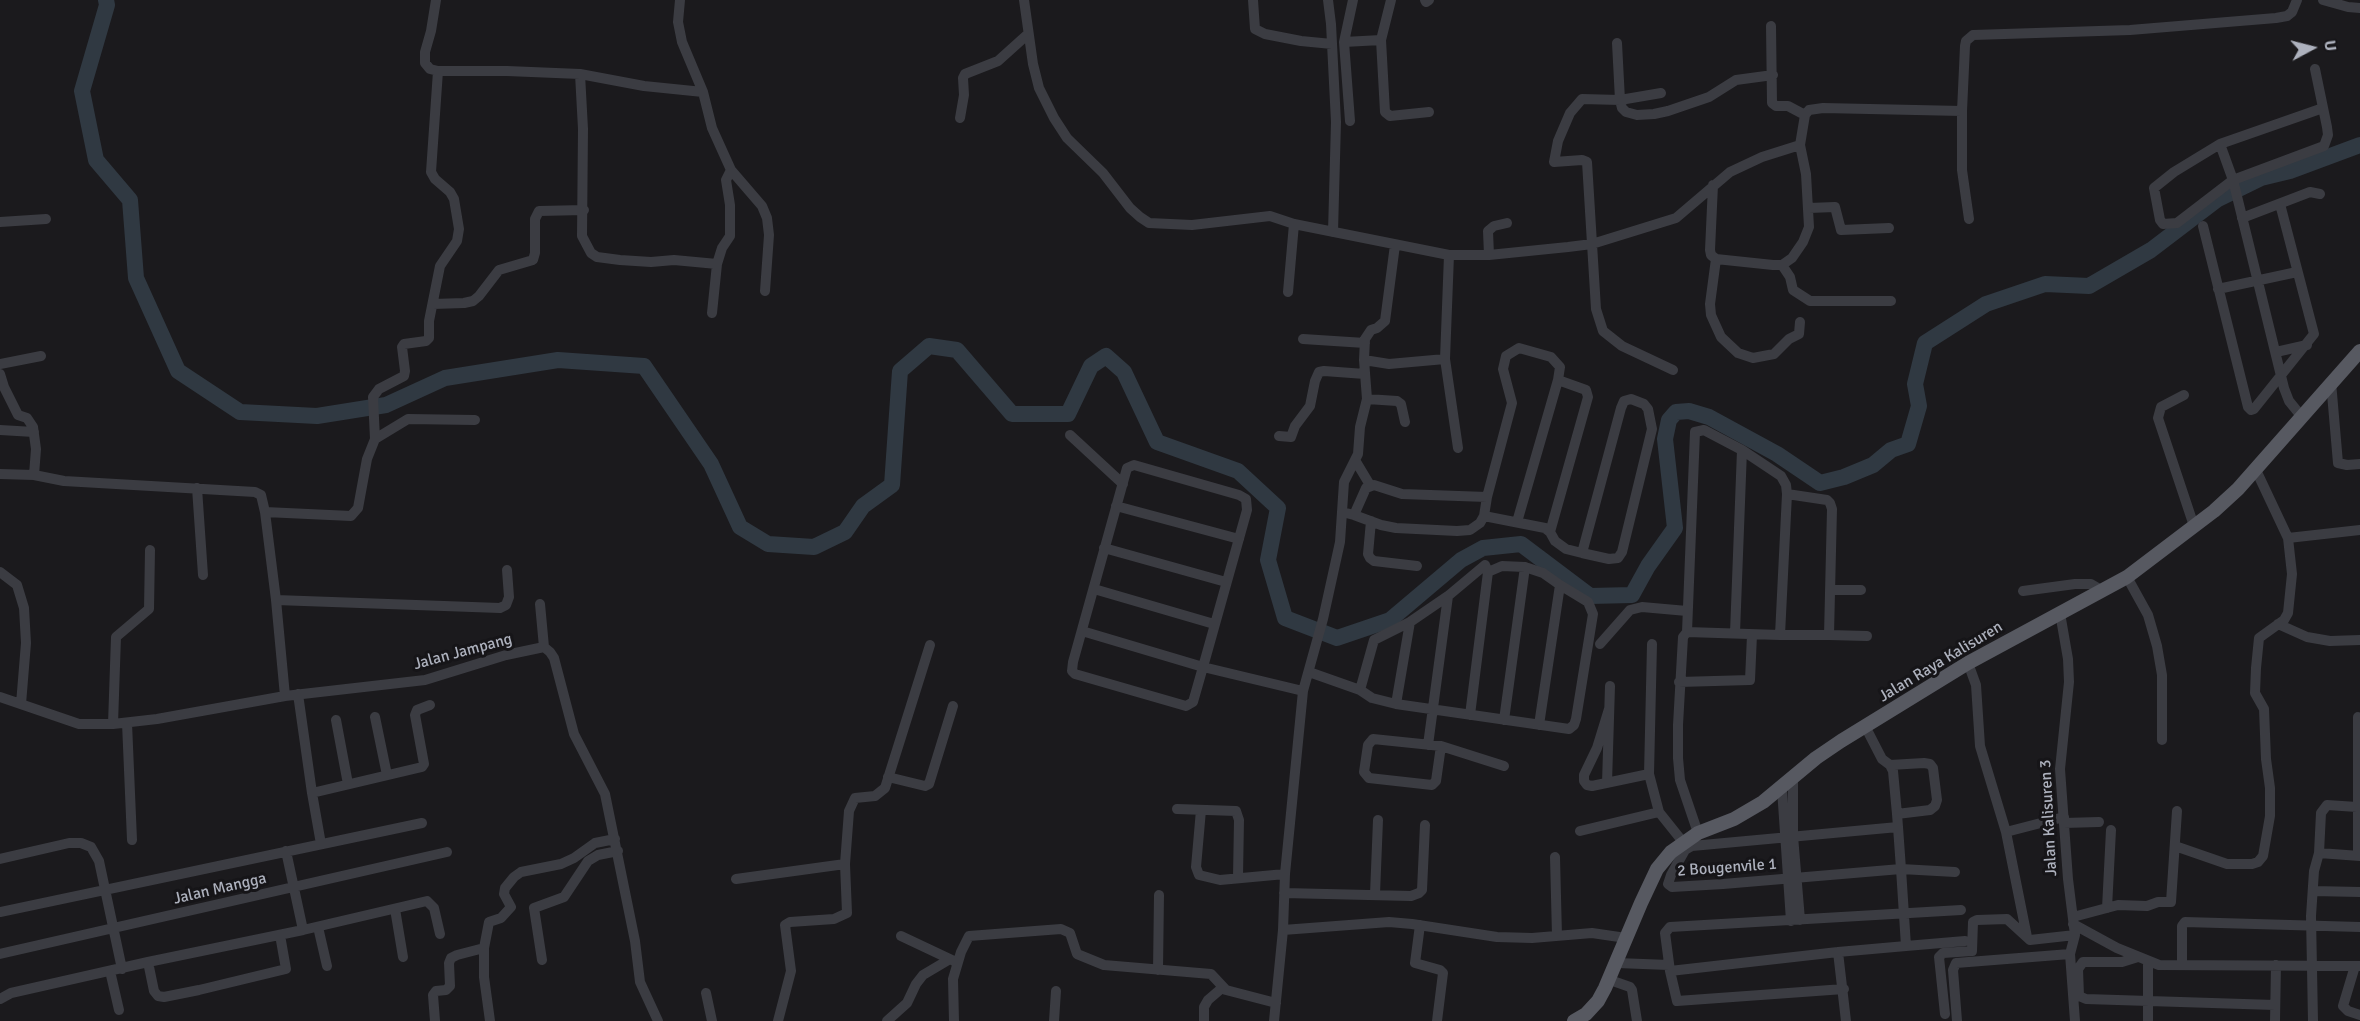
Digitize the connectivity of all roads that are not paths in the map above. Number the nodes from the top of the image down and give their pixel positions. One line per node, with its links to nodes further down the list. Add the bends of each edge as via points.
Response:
1 (436, 0): 18 (street, via 425,59 427,67)
2 (680, 0): 21 (street, via 678,22 682,42)
3 (1024, 0): 12 (street)
4 (1253, 0): 16 (street, via 1255,29)
5 (1328, 0): 16 (street)
6 (1353, 0): 14 (street)
7 (1391, 0): 13 (street)
8 (2297, 0): 25 (street, via 2292,12 2276,18 2130,30 1973,35 1965,46)
9 (2323, 0): 10 (street)
10 (2360, 8)
11 (1771, 26): 20 (street)
12 (1028, 34): 28 (street, via 998,61 965,74); 44 (street, via 1039,88 1054,118 1067,138 1103,173 1140,218 1149,223 1183,225 1270,216)
13 (1381, 40): 14 (street); 26 (street, via 1385,112)
14 (1344, 42): 29 (street)
15 (1617, 43): 23 (street)
16 (1332, 44): 47 (street, via 1336,122)
17 (2315, 69): 24 (street)
18 (438, 71): 19 (street); 61 (street, via 431,172 454,199 459,229 457,242 440,266)
19 (580, 74): 21 (street); 38 (street)
20 (1773, 75): 23 (street, via 1736,80 1709,97 1654,114 1626,112); 27 (street, via 1773,106 1788,106)
21 (703, 92): 32 (street, via 712,128)
22 (1661, 93): 23 (street)
23 (1620, 100): 48 (street, via 1579,100 1565,123 1553,160 1587,162)
24 (2323, 108): 30 (street); 33 (street, via 2328,135 2324,146)
25 (1962, 111): 27 (street, via 1823,108 1809,110); 41 (street, via 1962,170)
26 (1429, 112)
27 (1805, 115): 31 (street)
28 (960, 118)
29 (1350, 121)
30 (2220, 144): 33 (street); 33 (street, via 2156,185 2154,194 2160,220 2163,224 2178,223)
31 (1800, 145): 34 (street, via 1762,157); 37 (street)
32 (731, 170): 53 (street, via 726,180 730,236); 58 (street, via 762,206 767,218)
33 (2234, 183): 39 (street)
34 (1713, 185): 48 (street, via 1676,218); 52 (street, via 1710,250)
35 (2320, 194): 36 (street, via 2310,192)
36 (2280, 204): 39 (street); 55 (street)
37 (1809, 208): 46 (street, via 1835,207 1841,230); 54 (street, via 1809,227 1803,242)
38 (584, 210): 53 (street, via 582,237 597,256); 61 (street, via 539,211 535,219 533,261 499,270 473,301)
39 (2242, 218): 56 (street)
40 (46, 219): 42 (street)
41 (1969, 219)
42 (0, 222)
43 (1507, 223): 51 (street, via 1488,231)
44 (1294, 224): 47 (street); 59 (street)
45 (2203, 226): 57 (street)
46 (1889, 228)
47 (1333, 232): 49 (street)
48 (1592, 243): 51 (street); 73 (street, via 1596,309 1604,332 1622,346)
49 (1395, 245): 50 (street); 65 (street, via 1386,321 1367,334)
50 (1449, 255): 51 (street); 70 (street)
51 (1489, 255)
52 (1716, 259): 54 (street); 63 (street, via 1711,315 1721,337 1738,353 1753,358 1774,354 1799,334)
53 (717, 264): 62 (street)
54 (1782, 265): 60 (street, via 1793,290 1810,301)
55 (2297, 272): 56 (street); 66 (street, via 2314,330)
56 (2259, 282): 57 (street); 68 (street)
57 (2218, 289): 76 (street, via 2251,410)
58 (765, 291)
59 (1288, 292)
60 (1891, 301)
61 (433, 304): 86 (street, via 429,338 404,344 404,376 379,389 374,397)
62 (712, 313)
63 (1800, 322)
64 (1303, 339): 65 (street)
65 (1365, 343): 71 (street)
66 (2307, 345): 68 (street); 76 (street)
67 (2360, 351): 78 (main road, Jalan Raya Kalisuren)
68 (2276, 352): 76 (street)
69 (41, 356): 72 (street)
70 (1445, 359): 71 (street, via 1389,364); 89 (street)
71 (1364, 360): 75 (street)
72 (0, 364)
73 (1673, 370)
74 (0, 374): 85 (street, via 18,415 29,420)
75 (1365, 374): 80 (street); 88 (street, via 1319,372 1310,406 1291,437)
76 (2281, 376): 81 (street, via 2289,401)
77 (1558, 380): 100 (street, via 1560,367 1551,357 1519,348 1506,356 1503,369 1512,404); 107 (street); 110 (street, via 1586,390 1588,397)
78 (2331, 382): 81 (main road, Jalan Raya Kalisuren); 92 (street, via 2338,463)
79 (2184, 395): 108 (street, via 2161,408 2158,418)
80 (1367, 399): 83 (street, via 1397,401); 91 (street)
81 (2302, 417): 93 (main road, Jalan Raya Kalisuren)
82 (475, 420): 86 (street, via 408,419)
83 (1405, 422)
84 (0, 430): 85 (street)
85 (34, 432): 95 (street)
86 (375, 435): 102 (street, via 354,515)
87 (1070, 435): 96 (street)
88 (1279, 436)
89 (1458, 448)
90 (1742, 450): 99 (street, via 1781,476); 133 (street, via 1704,430 1695,432); 140 (street)
91 (1355, 460): 97 (street); 103 (street, via 1344,482)
92 (2360, 464)
93 (2255, 468): 108 (main road, Jalan Raya Kalisuren, via 2222,504); 111 (street)
94 (0, 474): 95 (street)
95 (34, 475): 98 (street, via 64,481)
96 (1123, 484): 101 (street); 112 (street, via 1127,468 1134,465 1244,497 1247,510)
97 (1370, 485): 100 (street, via 1410,494); 104 (street)
98 (197, 488): 102 (street, via 258,494); 121 (street)
99 (1787, 494): 126 (street, via 1830,503); 142 (street)
100 (1487, 497): 105 (street)
101 (1116, 506): 112 (street); 113 (street)
102 (265, 512): 131 (street)
103 (1342, 512): 104 (street); 152 (street, via 1341,533)
104 (1354, 515): 106 (street)
105 (1484, 516): 106 (street, via 1470,530 1396,528); 107 (street)
106 (1371, 521): 116 (street, via 1370,558)
107 (1517, 522): 110 (street)
108 (2194, 526): 122 (main road, Jalan Raya Kalisuren)
109 (2360, 530): 111 (street)
110 (1550, 532): 115 (street, via 1560,546)
111 (2288, 538): 137 (street, via 2292,574 2288,613)
112 (1239, 539): 123 (street)
113 (1104, 548): 123 (street); 125 (street)
114 (150, 550): 172 (street, via 149,609 118,634 116,641)
115 (1582, 553): 115 (street, via 1613,559 1622,552 1652,429 1648,409 1631,399 1624,401)
116 (1417, 566)
117 (1525, 567): 120 (street, via 1502,566); 124 (street, via 1544,573); 170 (street)
118 (507, 570): 131 (street, via 509,597 500,608)
119 (0, 572): 160 (street, via 17,585 24,608 27,644)
120 (1488, 572): 130 (street, via 1483,565); 166 (street)
121 (203, 575)
122 (2127, 577): 129 (main road, Jalan Raya Kalisuren); 175 (street, via 2148,615 2157,646 2162,675)
123 (1226, 582): 136 (street)
124 (1560, 585): 173 (street); 173 (street, via 1588,602 1593,614 1574,725 1569,729)
125 (1094, 589): 136 (street); 138 (street)
126 (1830, 590): 127 (street); 143 (street)
127 (1861, 590)
128 (2023, 591): 129 (street, via 2091,584)
129 (2103, 591): 134 (main road, Jalan Raya Kalisuren)
130 (1448, 596): 135 (street); 165 (street)
131 (276, 600): 158 (street)
132 (540, 604): 149 (street)
133 (1687, 611): 139 (street); 146 (street, via 1642,607 1630,610)
134 (2060, 613): 150 (main road, Jalan Raya Kalisuren); 194 (street, Jalan Kalisuren 3, via 2069,682 2061,748)
135 (1410, 622): 155 (street, via 1374,640); 161 (street)
136 (1214, 624): 151 (street)
137 (2278, 624): 145 (street, via 2307,637); 208 (street, via 2259,638 2256,668 2255,693 2264,709 2270,789 2270,816 2261,860 2228,864)
138 (1082, 631): 151 (street); 151 (street, via 1073,662 1072,671 1076,674 1186,706 1193,702)
139 (1687, 632): 140 (street); 153 (street, via 1683,637)
140 (1735, 633): 141 (street)
141 (1752, 635): 142 (street); 153 (street, via 1750,680)
142 (1780, 635): 143 (street)
143 (1829, 635): 144 (street)
144 (1867, 636)
145 (2360, 640)
146 (1600, 644)
147 (1652, 644): 180 (street)
148 (930, 645): 182 (street)
149 (544, 647): 157 (street, Jalan Jampang, via 425,680); 204 (street, via 554,658 574,734 605,794)
150 (1968, 663): 174 (main road, Jalan Raya Kalisuren); 202 (street, via 1976,685 1980,746)
151 (1203, 667): 156 (street)
152 (1309, 672): 155 (street); 156 (street)
153 (1679, 682): 201 (street, via 1680,780)
154 (1610, 687): 164 (street)
155 (1360, 690): 161 (street, via 1372,698)
156 (1303, 692): 219 (street)
157 (298, 694): 158 (street, Jalan Jampang); 186 (street)
158 (285, 696): 171 (street, Jalan Jampang)
159 (0, 697): 160 (street, Jalan Jampang)
160 (21, 704): 172 (street, Jalan Jampang, via 79,724)
161 (1396, 704): 165 (street)
162 (430, 705): 181 (street, via 417,710 415,715 424,766)
163 (953, 706): 182 (street, via 930,784)
164 (1609, 709): 183 (street); 183 (street, via 1584,775 1587,785)
165 (1432, 710): 166 (street); 176 (street)
166 (1470, 715): 170 (street)
167 (375, 717): 181 (street)
168 (2358, 717): 187 (street)
169 (336, 720): 184 (street)
170 (1503, 720): 173 (street)
171 (127, 723): 172 (street, Jalan Jampang); 205 (street)
172 (113, 724)
173 (1539, 725)
174 (1865, 726): 178 (street, via 1882,759); 185 (main road, Jalan Raya Kalisuren, via 1816,758)
175 (2162, 740)
176 (1428, 745): 177 (street); 177 (street, via 1370,741 1364,772 1366,776 1432,785)
177 (1441, 746): 179 (street)
178 (1890, 765): 192 (street); 192 (street, via 1924,763 1933,768 1935,806)
179 (1504, 766)
180 (1649, 774): 183 (street); 191 (street)
181 (387, 775): 184 (street)
182 (888, 777): 216 (street, via 881,793 859,796 851,803)
183 (1607, 783)
184 (348, 784): 186 (street)
185 (1787, 784): 201 (main road, Jalan Raya Kalisuren, via 1734,819); 203 (street)
186 (312, 793): 207 (street)
187 (2357, 807): 212 (street, via 2327,805 2323,809); 213 (street)
188 (1178, 809): 189 (street)
189 (1201, 810): 220 (street, via 1233,810 1238,814); 220 (street, via 1199,875 1211,880)
190 (2177, 811): 208 (street)
191 (1659, 812): 200 (street); 206 (street)
192 (1897, 814): 198 (street)
193 (1378, 820): 228 (street)
194 (2064, 820): 195 (street); 202 (street); 237 (street, Jalan Kalisuren 3)
195 (2099, 822)
196 (422, 823): 207 (street)
197 (1425, 825): 228 (street, via 1422,890 1411,896)
198 (1898, 827): 203 (street); 217 (street)
199 (2111, 830): 230 (street)
200 (1580, 831)
201 (1698, 832): 206 (main road, Jalan Raya Kalisuren)
202 (2006, 832): 248 (street)
203 (1788, 836): 221 (street); 221 (street, 2 Bougenvile 1, via 1692,846 1685,850 1669,881 1670,886)
204 (615, 839): 210 (street); 252 (street, via 595,843 568,862 514,877 504,891 510,909 489,922)
205 (132, 840)
206 (1683, 842): 249 (main road, Jalan Raya Kalisuren, via 1657,869)
207 (321, 844): 209 (street)
208 (2175, 846): 230 (street, via 2171,902)
209 (286, 851): 223 (street); 224 (street)
210 (618, 851): 258 (street, via 588,861 564,897 534,908); 283 (street, via 640,982)
211 (447, 852): 223 (street, Jalan Mangga)
212 (2319, 853): 213 (street); 225 (street)
213 (2359, 856)
214 (1555, 857): 247 (street)
215 (0, 859): 224 (street, via 69,843 85,844 96,853)
216 (844, 864): 222 (street); 287 (street, via 846,915 785,925 791,971)
217 (1901, 869): 218 (street, 2 Bougenvile 1); 221 (street, 2 Bougenvile 1); 234 (street)
218 (1955, 872)
219 (1285, 874): 220 (street); 227 (street)
220 (1238, 878)
221 (1791, 878): 235 (street)
222 (736, 879)
223 (294, 887): 241 (street, Jalan Mangga); 242 (street)
224 (104, 890): 233 (street); 241 (street)
225 (2313, 891): 226 (street); 238 (street)
226 (2360, 892)
227 (1284, 893): 228 (street); 243 (street)
228 (1375, 894)
229 (1159, 895): 269 (street)
230 (2107, 908): 237 (street)
231 (395, 909): 239 (street); 245 (street, via 430,902); 256 (street)
232 (1961, 910): 234 (street)
233 (0, 912)
234 (1904, 912): 235 (street); 251 (street)
235 (1796, 920): 267 (street, via 1670,927 1665,933)
236 (1420, 925): 243 (street, via 1389,922); 247 (street, via 1477,935); 293 (street, via 1415,964 1443,973)
237 (2073, 925): 248 (street, via 2035,940); 255 (street, Jalan Kalisuren 3); 257 (street)
238 (2312, 926): 240 (street); 262 (street, via 2185,922); 264 (street)
239 (318, 927): 242 (street); 265 (street)
240 (2360, 927)
241 (113, 929): 254 (street, Jalan Mangga); 268 (street)
242 (303, 930): 244 (street)
243 (1283, 930): 278 (street)
244 (280, 934): 260 (street); 260 (street, via 286,969 190,992 158,996)
245 (440, 934)
246 (901, 936): 259 (street)
247 (1557, 936): 249 (street, via 1592,933)
248 (2027, 938): 281 (street, via 2007,919 1973,922 1972,951 1943,953 1939,957)
249 (1626, 939): 261 (main road, Jalan Raya Kalisuren)
250 (1965, 941): 251 (street)
251 (1906, 946): 253 (street)
252 (484, 948): 284 (street, via 451,958 450,986 436,990 433,995); 285 (street)
253 (1838, 952): 267 (street); 273 (street)
254 (0, 954)
255 (2070, 954): 297 (street, via 1956,963 1953,970); 298 (street, Jalan Kalisuren 3)
256 (403, 957)
257 (2143, 959): 262 (street, via 2159,965); 277 (street); 277 (street, via 2083,963 2078,969 2079,996)
258 (542, 960)
259 (953, 961): 269 (street, via 971,935 1061,929 1071,935 1077,954 1088,960); 288 (street, via 923,975 907,1003); 289 (street)
260 (148, 962): 268 (street)
261 (1617, 963): 267 (street); 271 (main road, Jalan Raya Kalisuren)
262 (2182, 965): 263 (street)
263 (2276, 965): 264 (street); 279 (street)
264 (2312, 965): 266 (street); 301 (street)
265 (327, 966)
266 (2357, 966): 282 (street, via 2343,1006)
267 (1669, 968): 273 (street, via 1676,1000 1680,1002)
268 (122, 969): 270 (street)
269 (1158, 970): 272 (street, via 1211,974)
270 (110, 971): 276 (street, via 11,993); 280 (street)
271 (1610, 980): 294 (main road, Jalan Raya Kalisuren, via 1598,1001); 295 (street, via 1632,990)
272 (1222, 988): 278 (street); 291 (street, via 1204,1007)
273 (1844, 989): 296 (street)
274 (1056, 990): 290 (street)
275 (706, 993): 286 (street)
276 (0, 999)
277 (2148, 1001): 279 (street); 299 (street)
278 (1276, 1003): 292 (street)
279 (2275, 1005): 300 (street)
280 (119, 1010)
281 (1945, 1014)
282 (2360, 1015)
283 (654, 1020)
284 (435, 1021)
285 (490, 1021)
286 (712, 1021)
287 (778, 1021)
288 (887, 1021)
289 (954, 1021)
290 (1054, 1021)
291 (1204, 1021)
292 (1274, 1021)
293 (1437, 1021)
294 (1574, 1021)
295 (1637, 1021)
296 (1846, 1021)
297 (1958, 1021)
298 (2075, 1021)
299 (2148, 1021)
300 (2275, 1021)
301 (2313, 1021)

